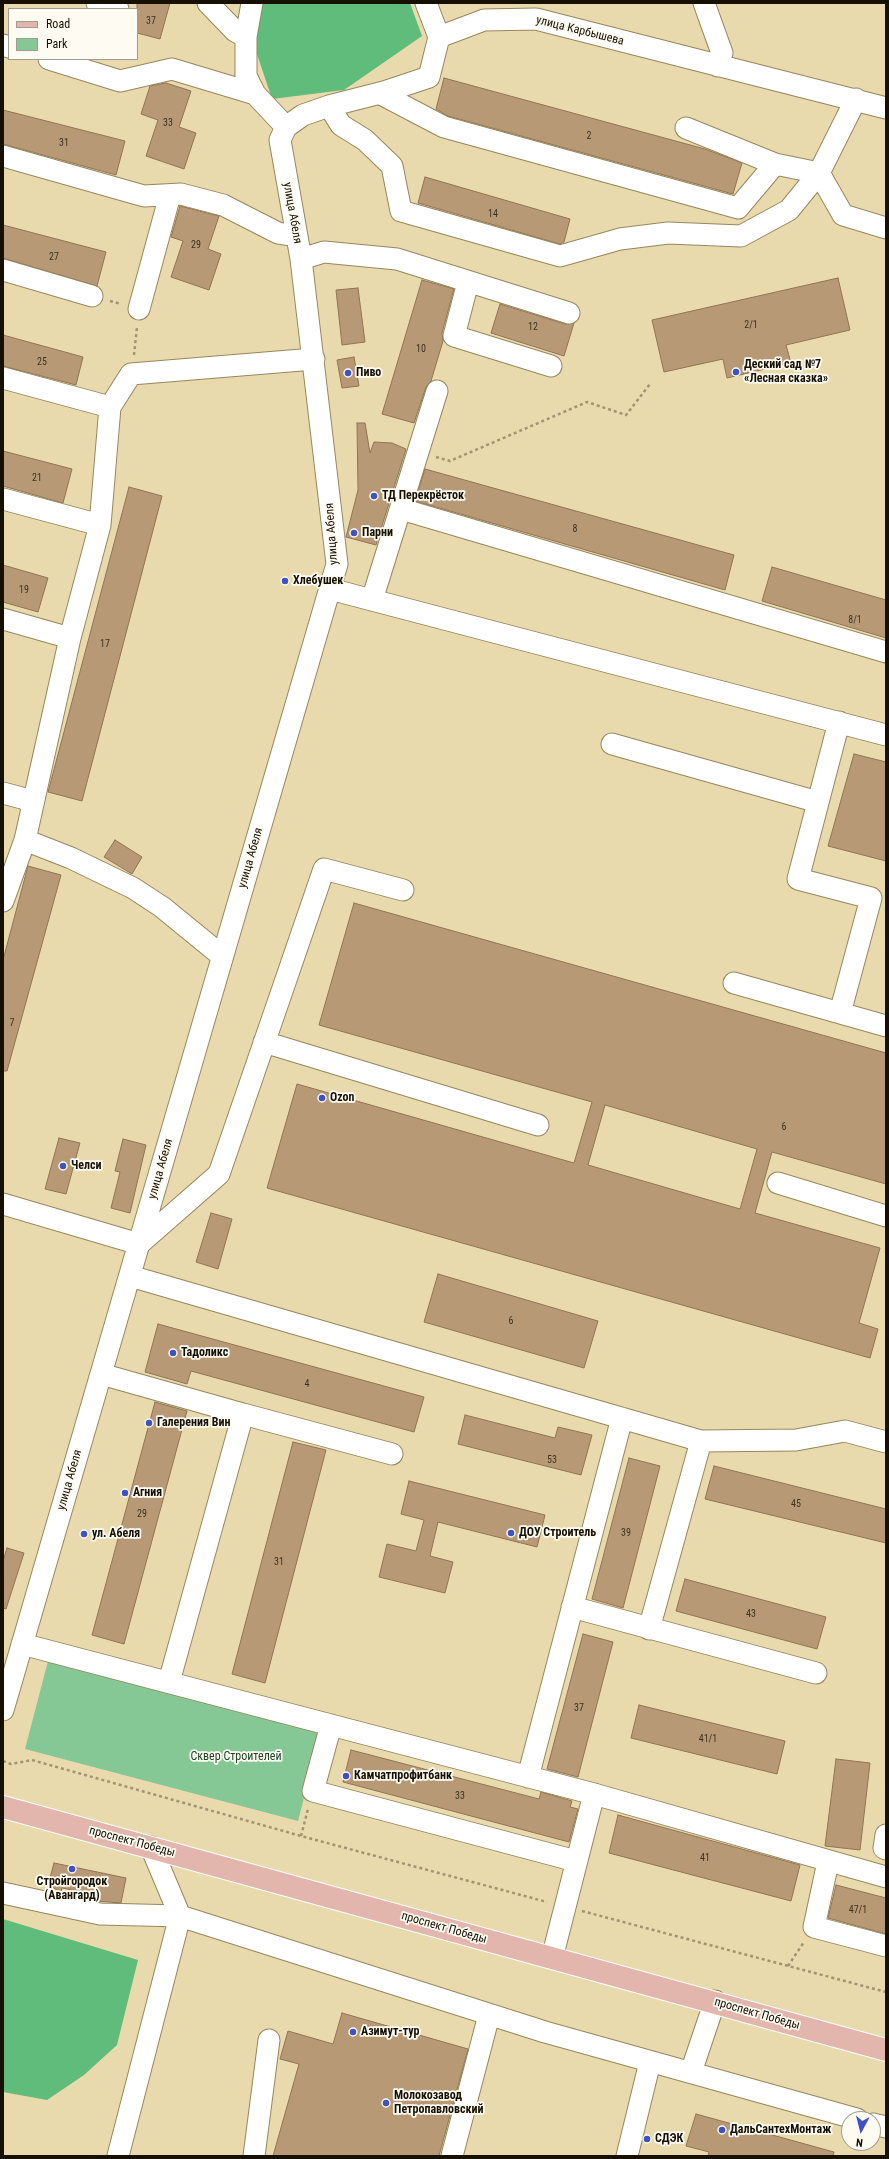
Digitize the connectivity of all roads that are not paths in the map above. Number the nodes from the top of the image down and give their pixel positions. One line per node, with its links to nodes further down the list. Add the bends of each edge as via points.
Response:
1 (96, 3): 6 (street)
2 (208, 3): 7 (street, via 235,31)
3 (252, 3): 7 (street)
4 (426, 3): 8 (street)
5 (704, 3): 10 (street, via 722,53)
6 (114, 8)
7 (246, 37): 12 (street, via 246,76)
8 (439, 37): 10 (street, улица Карбышева, via 484,20 536,19); 11 (street, via 429,77)
9 (52, 60): 12 (street, via 120,81 172,69)
10 (718, 66): 13 (street, улица Карбышева)
11 (379, 93): 14 (street); 19 (street, via 444,127 738,208)
12 (255, 94): 16 (street)
13 (856, 99): 15 (street, улица Карбышева); 20 (street)
14 (329, 106): 16 (street, via 303,115); 20 (street, via 342,125 364,140 392,166 401,211 560,256 620,239 668,233 741,236 789,210)
15 (886, 108)
16 (286, 127): 23 (street, улица Абеля, via 280,140)
17 (686, 128): 19 (street)
18 (3, 156): 21 (street, via 144,196)
19 (775, 164): 20 (street)
20 (818, 173): 22 (street, via 843,215)
21 (170, 194): 23 (street, via 181,194 222,205 278,233); 28 (street)
22 (886, 228)
23 (296, 236): 24 (street, улица Абеля)
24 (301, 259): 26 (street, via 324,252 397,259); 30 (street, улица Абеля)
25 (3, 270): 27 (street)
26 (468, 282): 29 (street); 31 (street, via 454,336)
27 (92, 296)
28 (139, 309)
29 (569, 313)
30 (314, 359): 34 (street, via 132,374); 38 (street, улица Абеля, via 337,564)
31 (551, 366)
32 (3, 378): 34 (street)
33 (437, 391): 36 (street)
34 (110, 407): 37 (street)
35 (3, 499): 37 (street)
36 (401, 509): 39 (street); 42 (street)
37 (100, 525): 41 (street)
38 (330, 589): 39 (street); 53 (street, улица Абеля)
39 (372, 600): 43 (street)
40 (3, 619): 41 (street)
41 (70, 638): 47 (street)
42 (886, 652)
43 (839, 722): 44 (street); 48 (street)
44 (886, 735)
45 (612, 744): 48 (street)
46 (3, 792): 47 (street)
47 (33, 801): 49 (street)
48 (818, 802): 51 (street, via 798,879)
49 (24, 840): 52 (street); 53 (street, via 77,861 133,888 162,907)
50 (403, 890): 57 (street, via 324,869)
51 (879, 900): 55 (street)
52 (3, 901)
53 (222, 956): 62 (street, улица Абеля)
54 (734, 982): 55 (street)
55 (840, 1013): 56 (street)
56 (886, 1026)
57 (264, 1042): 58 (street); 62 (street, via 219,1174)
58 (538, 1125)
59 (778, 1183): 61 (street)
60 (3, 1204): 62 (street)
61 (886, 1216)
62 (139, 1244): 63 (street, улица Абеля)
63 (130, 1276): 64 (street, улица Абеля); 66 (street)
64 (101, 1374): 65 (street); 72 (street, улица Абеля)
65 (243, 1414): 69 (street); 74 (street)
66 (622, 1418): 67 (street); 70 (street)
67 (701, 1441): 68 (street, via 796,1440 844,1431); 71 (street)
68 (886, 1442)
69 (392, 1454)
70 (572, 1606): 71 (street); 77 (street)
71 (649, 1629): 73 (street)
72 (22, 1644): 74 (street); 75 (street, улица Абеля)
73 (816, 1673)
74 (169, 1682): 76 (street)
75 (3, 1710)
76 (331, 1725): 77 (street); 83 (street, via 313,1791)
77 (528, 1777): 78 (street)
78 (594, 1794): 83 (street); 84 (street)
79 (3, 1807): 81 (main road, проспект Победы)
80 (886, 1834): 82 (street)
81 (151, 1847): 87 (street); 89 (main road, проспект Победы)
82 (886, 1849)
83 (576, 1861): 89 (street)
84 (828, 1862): 85 (street); 88 (street, via 814,1927)
85 (886, 1877)
86 (3, 1893): 87 (street, via 100,1914)
87 (180, 1916): 91 (street); 97 (street)
88 (886, 1946)
89 (552, 1958): 90 (main road, проспект Победы)
90 (715, 2002): 93 (main road, проспект Победы); 95 (street)
91 (488, 2015): 94 (street); 99 (street)
92 (268, 2040): 98 (street)
93 (886, 2050)
94 (650, 2062): 95 (street); 100 (street)
95 (691, 2072): 96 (street)
96 (841, 2114)
97 (118, 2156)
98 (254, 2156)
99 (452, 2156)
100 (627, 2156)

